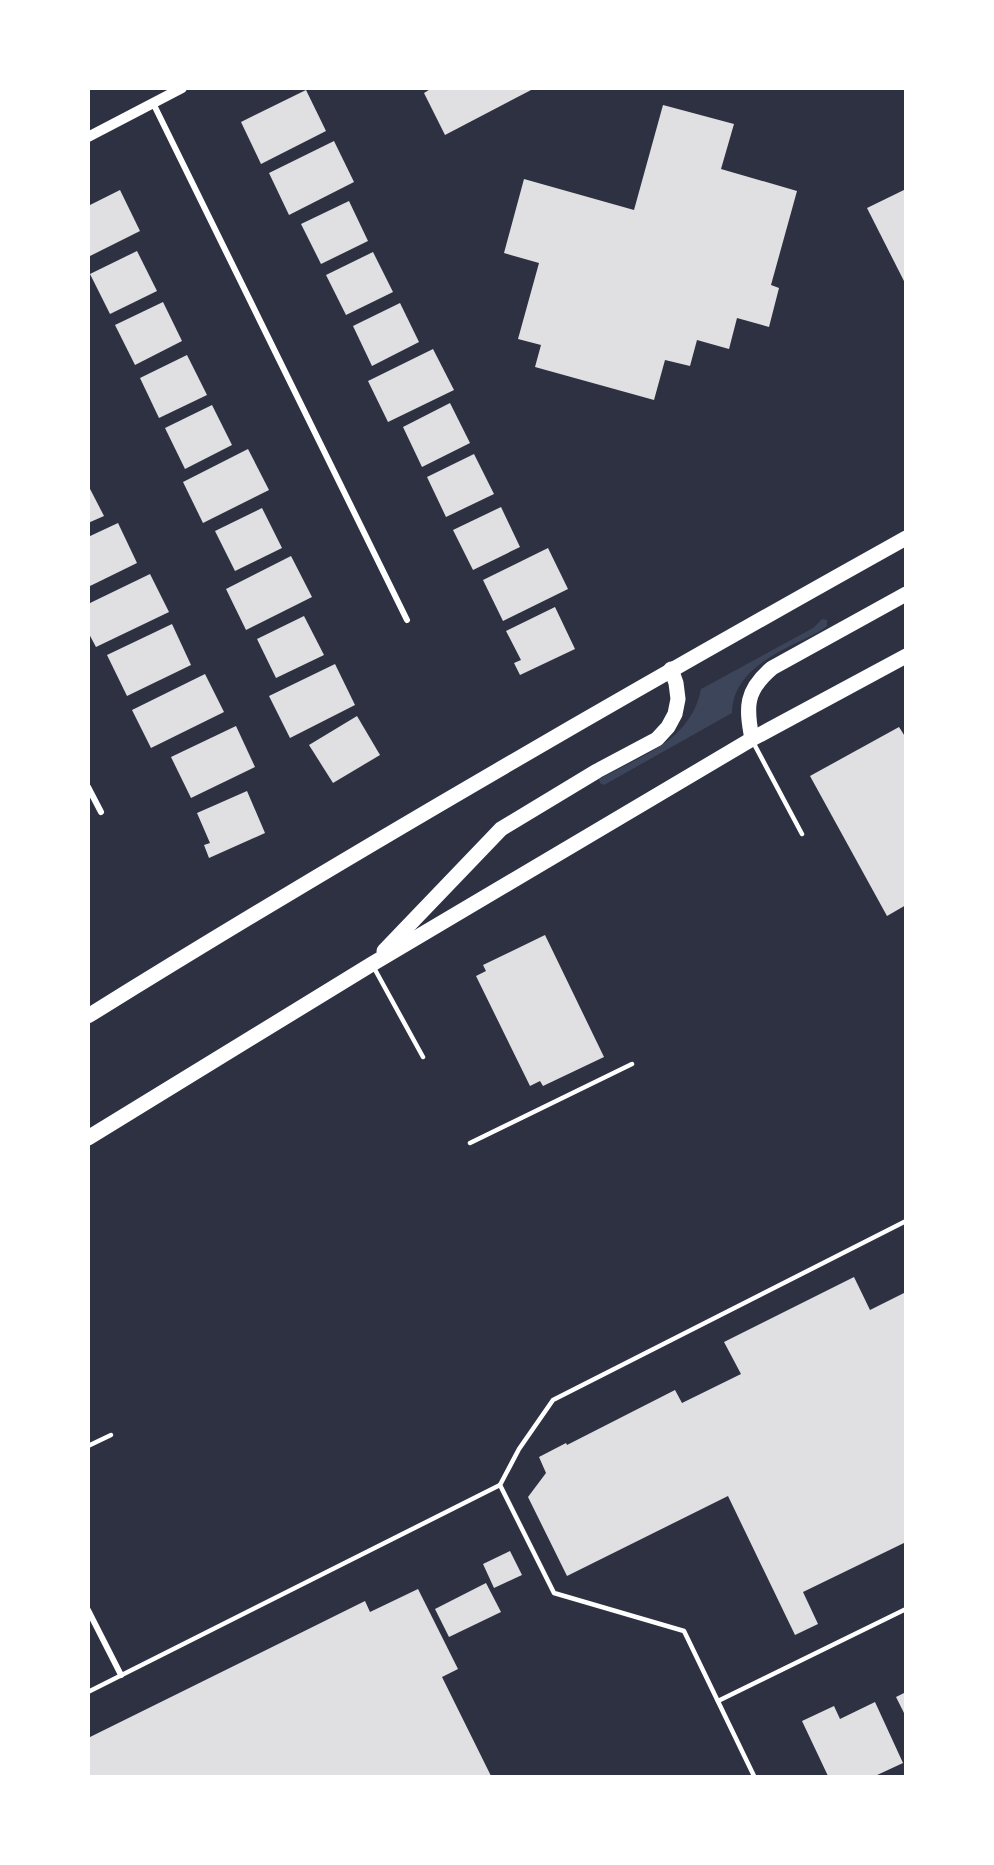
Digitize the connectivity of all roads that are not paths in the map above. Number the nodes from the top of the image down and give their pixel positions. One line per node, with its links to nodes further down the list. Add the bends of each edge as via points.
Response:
1 (182, 88): 2 (street)
2 (153, 104): 3 (street); 6 (street)
3 (88, 136)
4 (906, 538): 8 (main road)
5 (906, 594): 9 (main road, via 771,668 759,679 747,708)
6 (407, 620)
7 (906, 656): 9 (main road)
8 (671, 669): 13 (main road, via 678,699 675,714 657,739 501,829); 14 (main road)
9 (752, 740): 12 (lane); 13 (main road)
10 (88, 787): 11 (street)
11 (101, 813)
12 (802, 834)
13 (372, 964): 15 (lane); 17 (main road)
14 (88, 1016)
15 (423, 1057)
16 (632, 1064): 18 (lane)
17 (88, 1138)
18 (470, 1143)
19 (906, 1221): 22 (lane, via 553,1400)
20 (111, 1435): 21 (lane)
21 (88, 1446)
22 (500, 1485): 25 (lane); 27 (lane, via 554,1593 684,1631)
23 (906, 1609): 27 (lane)
24 (88, 1610): 25 (street)
25 (121, 1675): 26 (lane)
26 (88, 1692)
27 (718, 1701): 28 (lane)
28 (754, 1776)

